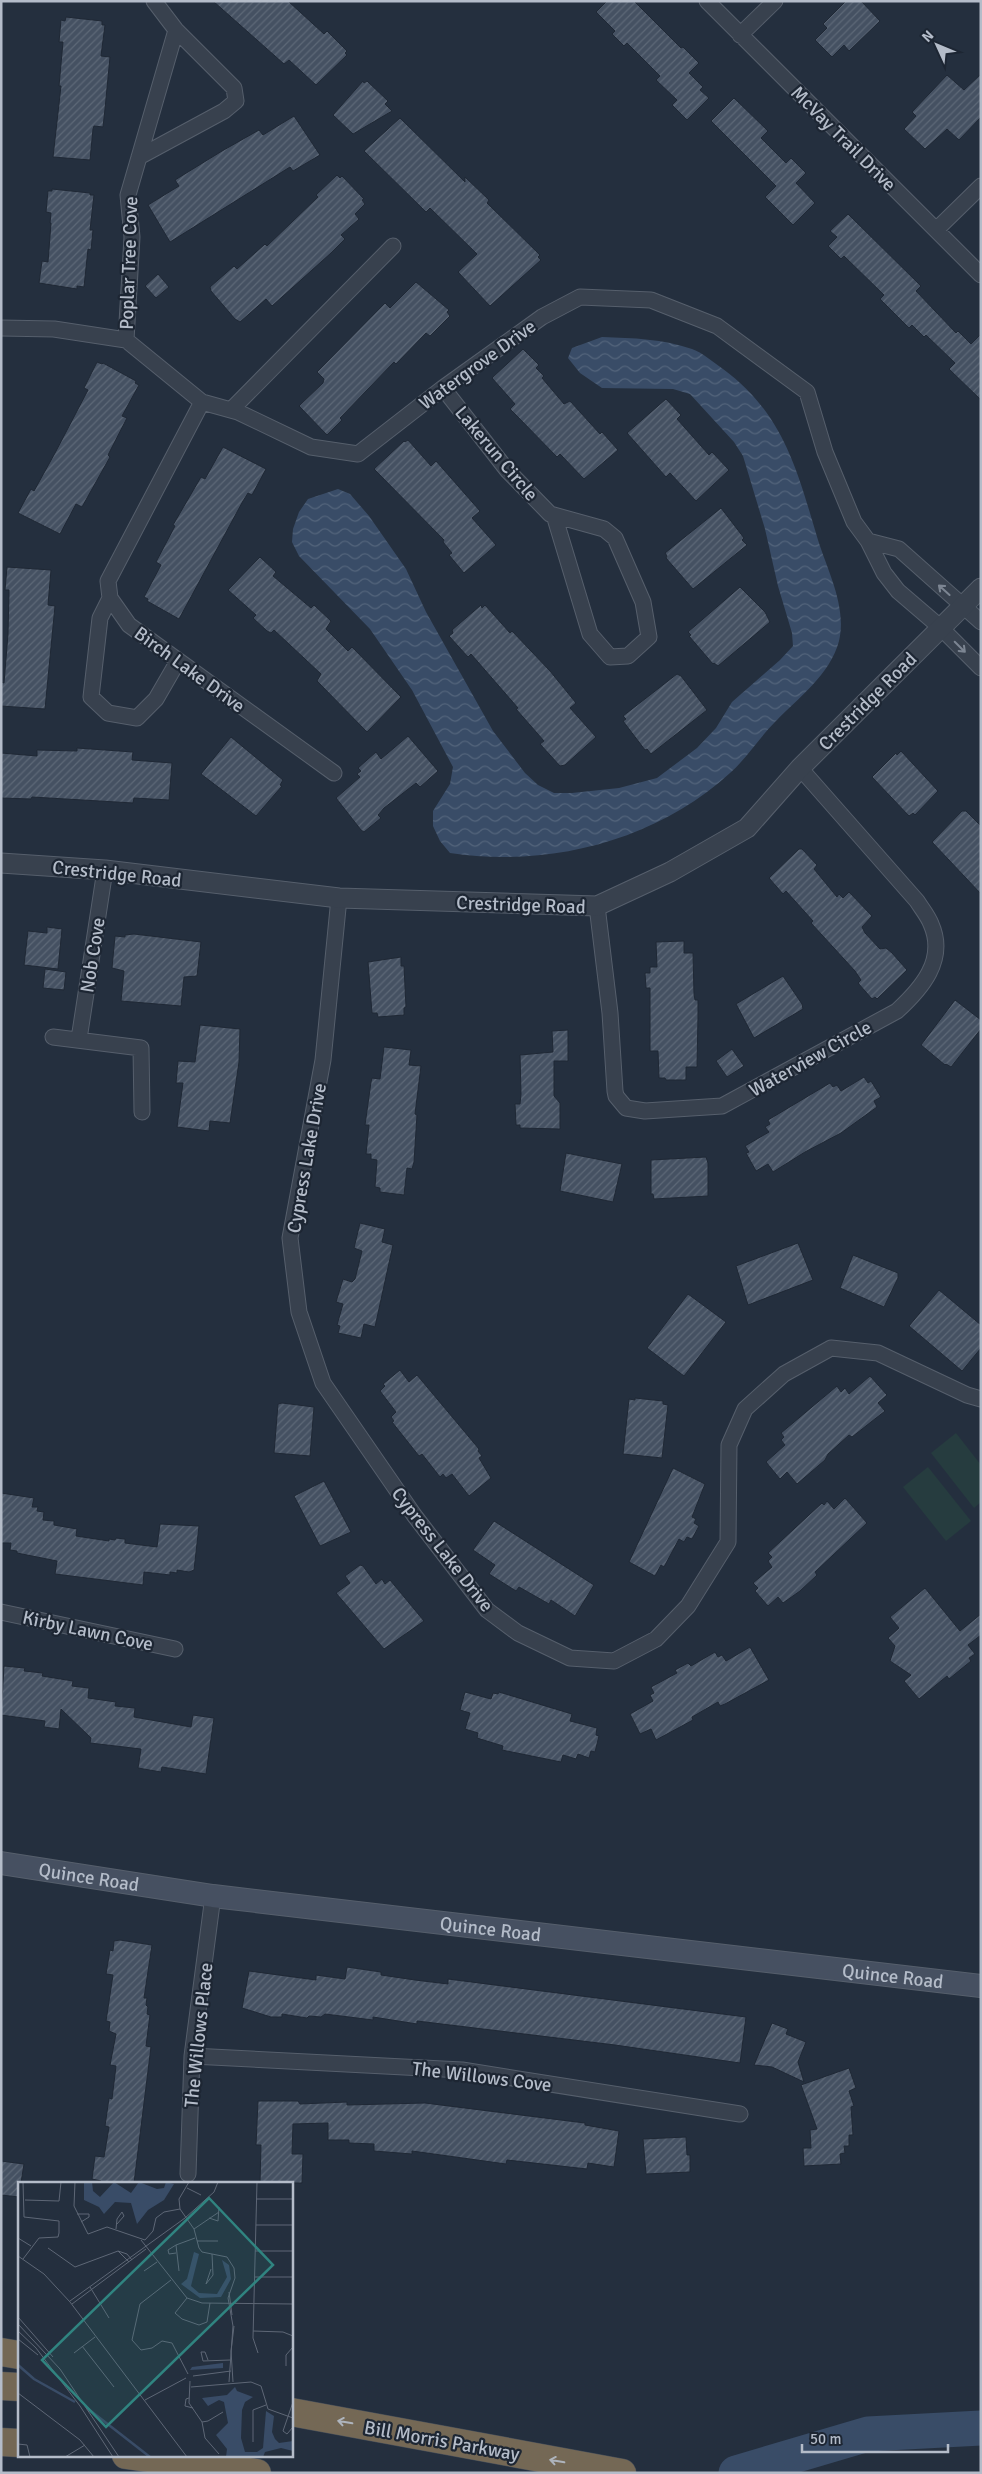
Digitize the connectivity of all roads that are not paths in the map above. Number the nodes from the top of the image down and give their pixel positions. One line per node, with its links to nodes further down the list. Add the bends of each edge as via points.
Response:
1 (154, 1): 4 (street)
2 (707, 1): 5 (street, McVay Trail Drive)
3 (775, 1): 5 (street)
4 (176, 30): 6 (street, Poplar Tree Cove); 6 (street, via 234,88 236,100 224,111)
5 (740, 35): 8 (street, McVay Trail Drive)
6 (139, 157): 12 (street, Poplar Tree Cove, via 128,195 132,237)
7 (981, 186): 8 (street)
8 (936, 230): 10 (street, McVay Trail Drive)
9 (393, 246): 15 (street)
10 (981, 275)
11 (1, 328): 12 (street, via 54,329)
12 (126, 340): 14 (street, Watergrove Drive)
13 (444, 388): 15 (street, Watergrove Drive, via 358,454 311,447); 16 (street, Lakerun Circle, via 507,470); 17 (street, Watergrove Drive, via 542,317 580,297 651,300 717,326 807,392 825,452 854,522)
14 (202, 402): 15 (street, Watergrove Drive); 19 (street, via 108,581)
15 (231, 410)
16 (554, 515): 16 (street, Lakerun Circle, via 604,529 615,538 643,602 649,638 628,656 610,657 590,634)
17 (868, 541): 20 (street, one-way to 17, via 899,549); 22 (street, Watergrove Drive, via 884,573 898,591)
18 (981, 588): 20 (street, Crestridge Road)
19 (110, 598): 23 (street, Birch Lake Drive, via 129,625); 23 (street, via 100,618 91,697 108,714 137,718 156,699)
20 (962, 606): 21 (street); 22 (street, Crestridge Road)
21 (981, 622)
22 (940, 627): 24 (street, Watergrove Drive, one-way to 24); 25 (street, Crestridge Road)
23 (178, 661): 26 (street, Birch Lake Drive)
24 (981, 668)
25 (800, 768): 30 (street, Crestridge Road, via 747,828 670,872); 30 (street, Waterview Circle, via 917,901 932,925 936,944 933,968 918,992 896,1011 722,1106 645,1111 626,1108 615,1091)
26 (334, 773)
27 (1, 863): 28 (street, Crestridge Road)
28 (104, 870): 29 (street, Crestridge Road); 32 (street, Nob Cove)
29 (339, 898): 30 (street, Crestridge Road); 34 (street, Cypress Lake Drive, via 323,1060 290,1238 299,1312 323,1383 414,1515 487,1610 518,1633 570,1658 614,1661 656,1639 688,1606 728,1542 729,1444 745,1410 784,1374 831,1348 878,1353)
30 (597, 906)
31 (53, 1037): 32 (street)
32 (79, 1039): 33 (street, via 141,1048)
33 (142, 1112)
34 (981, 1399)
35 (1, 1612): 36 (street, Kirby Lawn Cove)
36 (175, 1649)
37 (1, 1863): 38 (main road, Quince Road)
38 (214, 1896): 39 (main road, Quince Road); 40 (street, The Willows Place)
39 (981, 1986)
40 (192, 2056): 41 (street, The Willows Cove, via 462,2070); 42 (street, The Willows Place)
41 (740, 2114)
42 (188, 2174)
43 (1, 2352): 44 (highway)
44 (18, 2355)
45 (1, 2386): 46 (highway)
46 (18, 2387)
47 (292, 2412): 54 (highway, Bill Morris Parkway, one-way to 47)
48 (1, 2442): 49 (highway)
49 (18, 2443)
50 (18, 2454): 51 (highway)
51 (1, 2456)
52 (133, 2456): 53 (highway)
53 (257, 2473)
54 (622, 2473)

